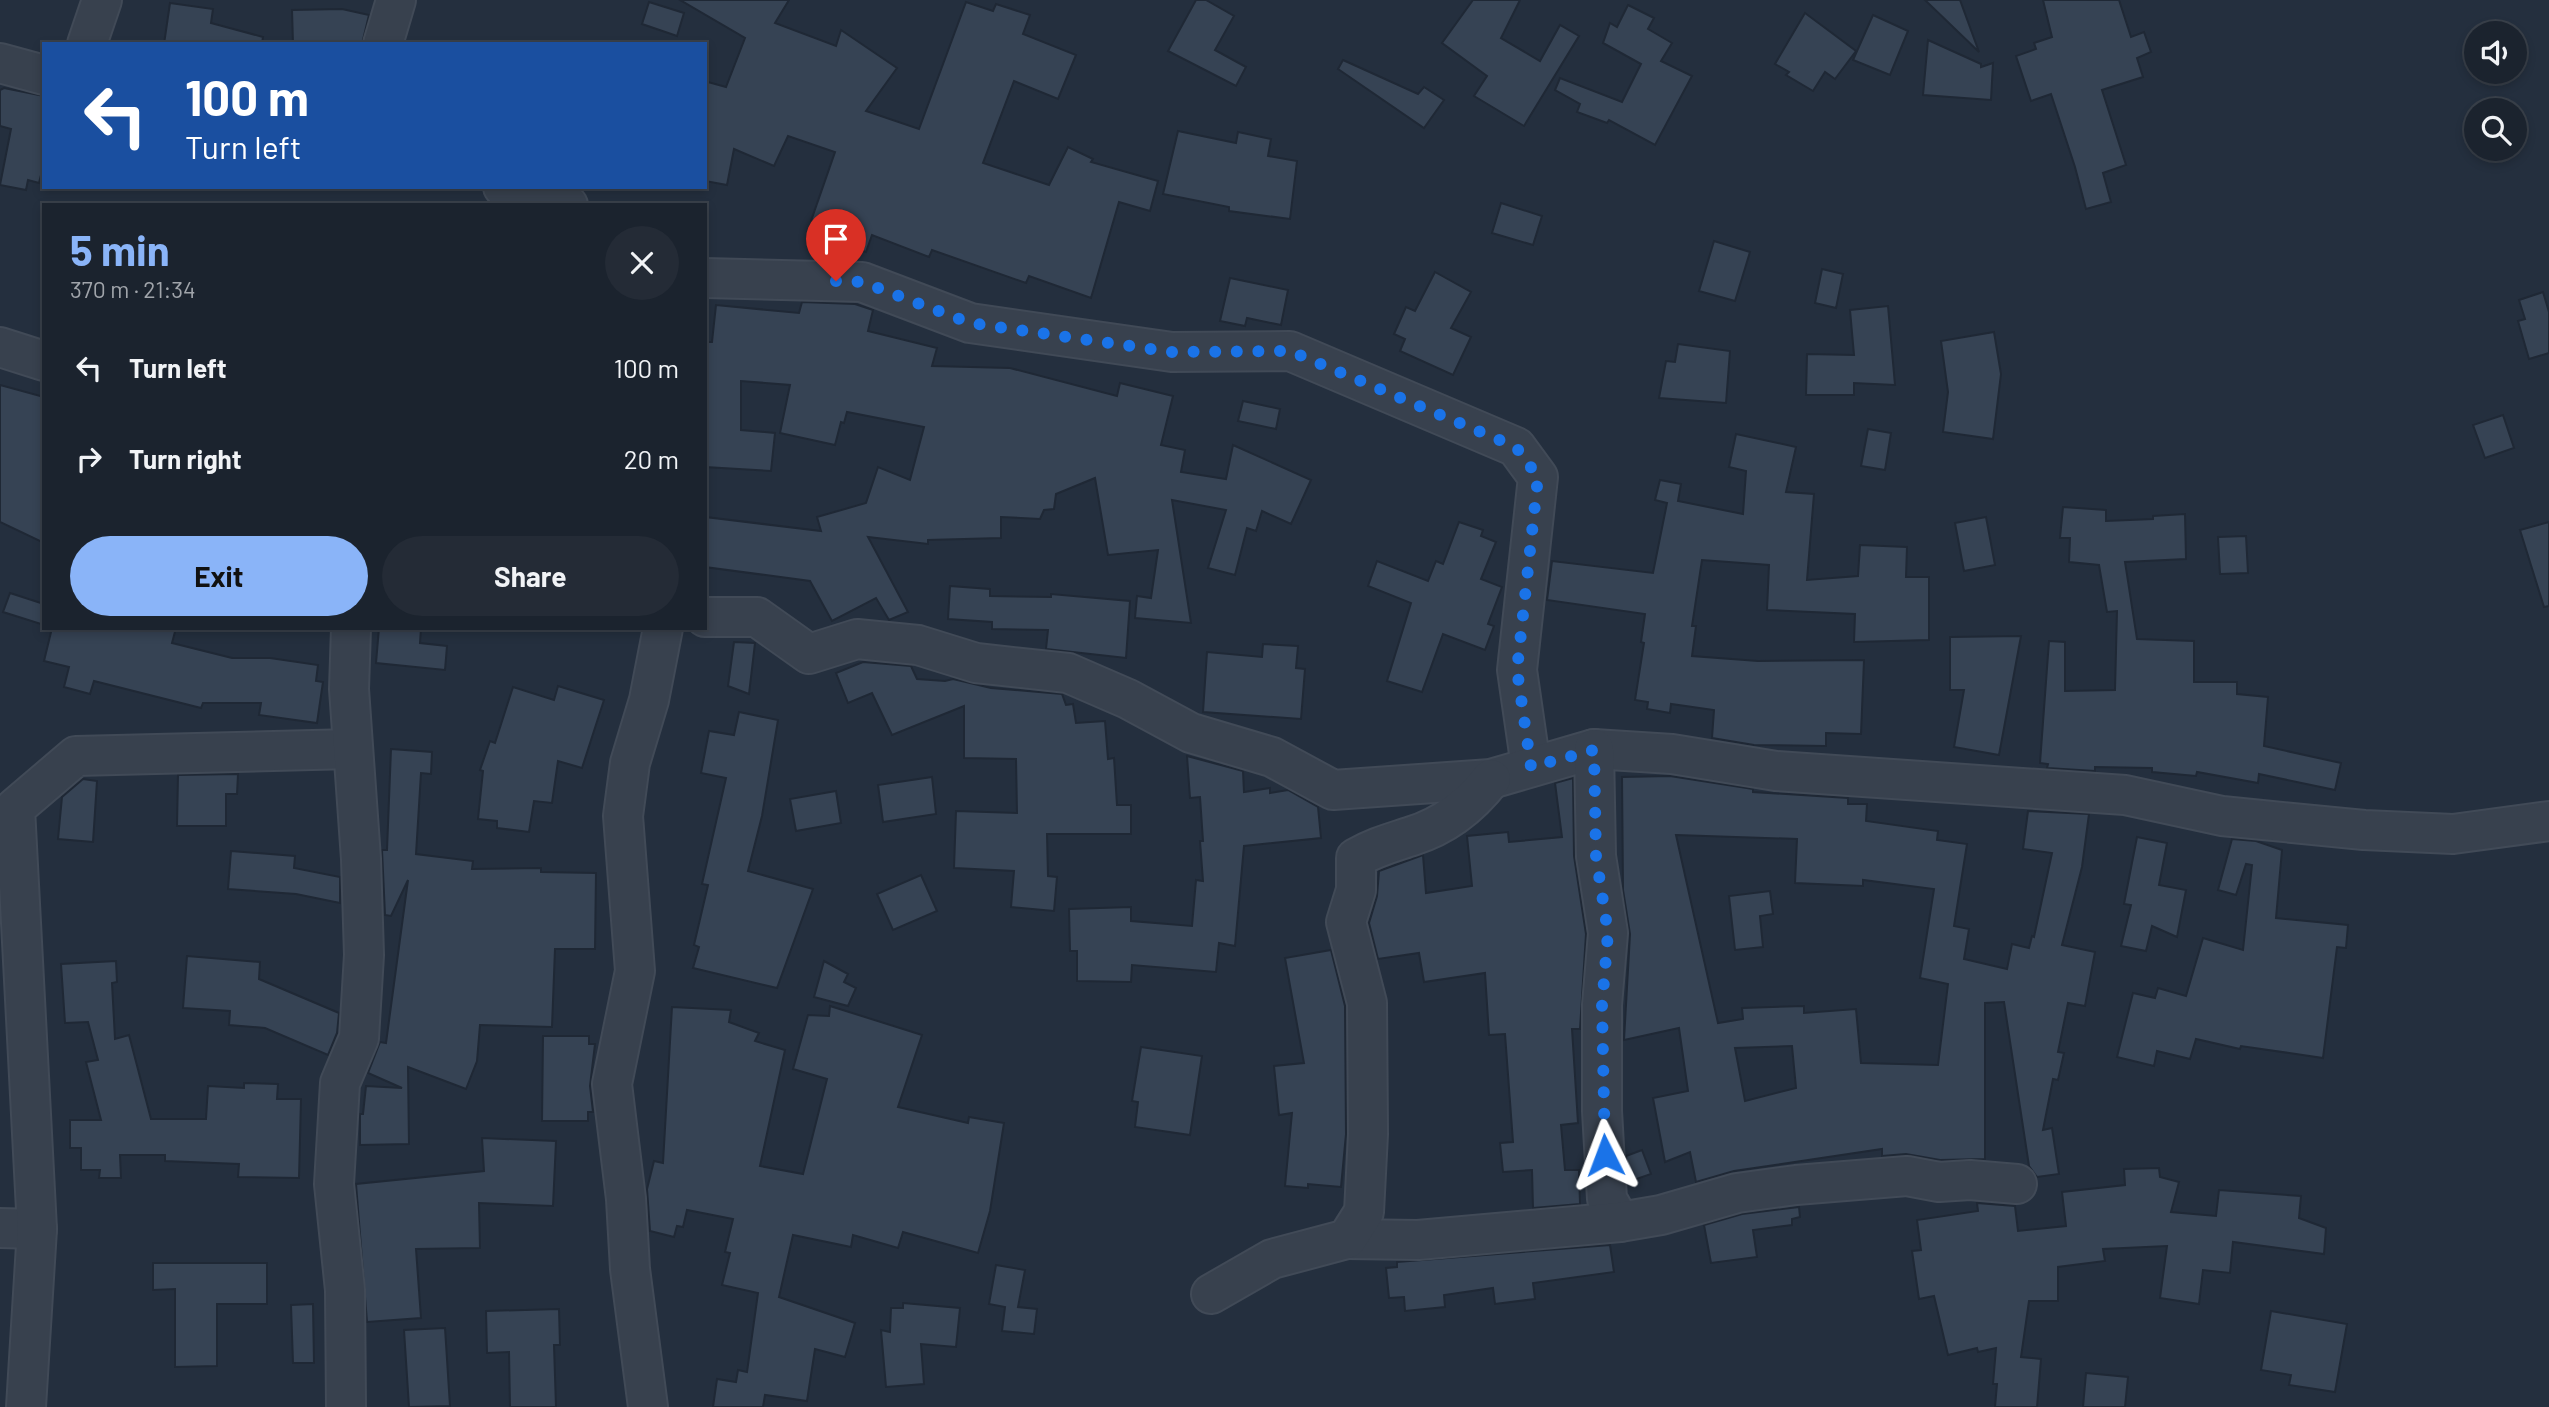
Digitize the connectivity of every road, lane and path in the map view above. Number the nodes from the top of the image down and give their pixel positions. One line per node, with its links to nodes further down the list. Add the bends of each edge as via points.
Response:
1 (102, 0): 3 (street)
2 (396, 0): 4 (street)
3 (89, 42)
4 (384, 42)
5 (0, 63): 6 (street)
6 (42, 74)
7 (510, 189): 8 (street)
8 (561, 203)
9 (707, 278): 17 (street, via 862,282 970,323 1172,352 1290,351 1516,447 1538,477 1517,670)
10 (0, 347): 11 (street)
11 (42, 360)
12 (707, 617): 18 (street, via 757,617 809,654 857,639 918,645 976,663 1068,673 1191,733 1272,757 1333,790)
13 (351, 630): 15 (street)
14 (663, 630): 28 (street, via 649,700 630,762 622,816 635,971 612,1084)
15 (352, 749): 20 (street, via 76,756 15,808); 27 (street, via 362,859 364,955 359,1038 340,1083 334,1184 345,1290)
16 (1594, 750): 17 (street); 19 (street, via 1672,754 1776,771 2125,795 2222,816 2364,830 2453,835); 22 (street, via 1596,856 1608,933 1602,1005 1603,1124 1608,1199)
17 (1531, 767): 18 (street)
18 (1491, 779): 24 (street, via 1439,826 1379,844 1356,858 1356,890 1346,922 1367,1003 1368,1134 1364,1212)
19 (2549, 821)
20 (12, 954): 23 (street)
21 (2017, 1184): 22 (street, via 1939,1182 1908,1176 1796,1185 1738,1193)
22 (1620, 1222): 24 (street, via 1418,1240)
23 (19, 1228): 26 (street)
24 (1347, 1239): 25 (street, via 1272,1259)
25 (1211, 1294)
26 (18, 1403)
27 (346, 1407)
28 (648, 1407)

